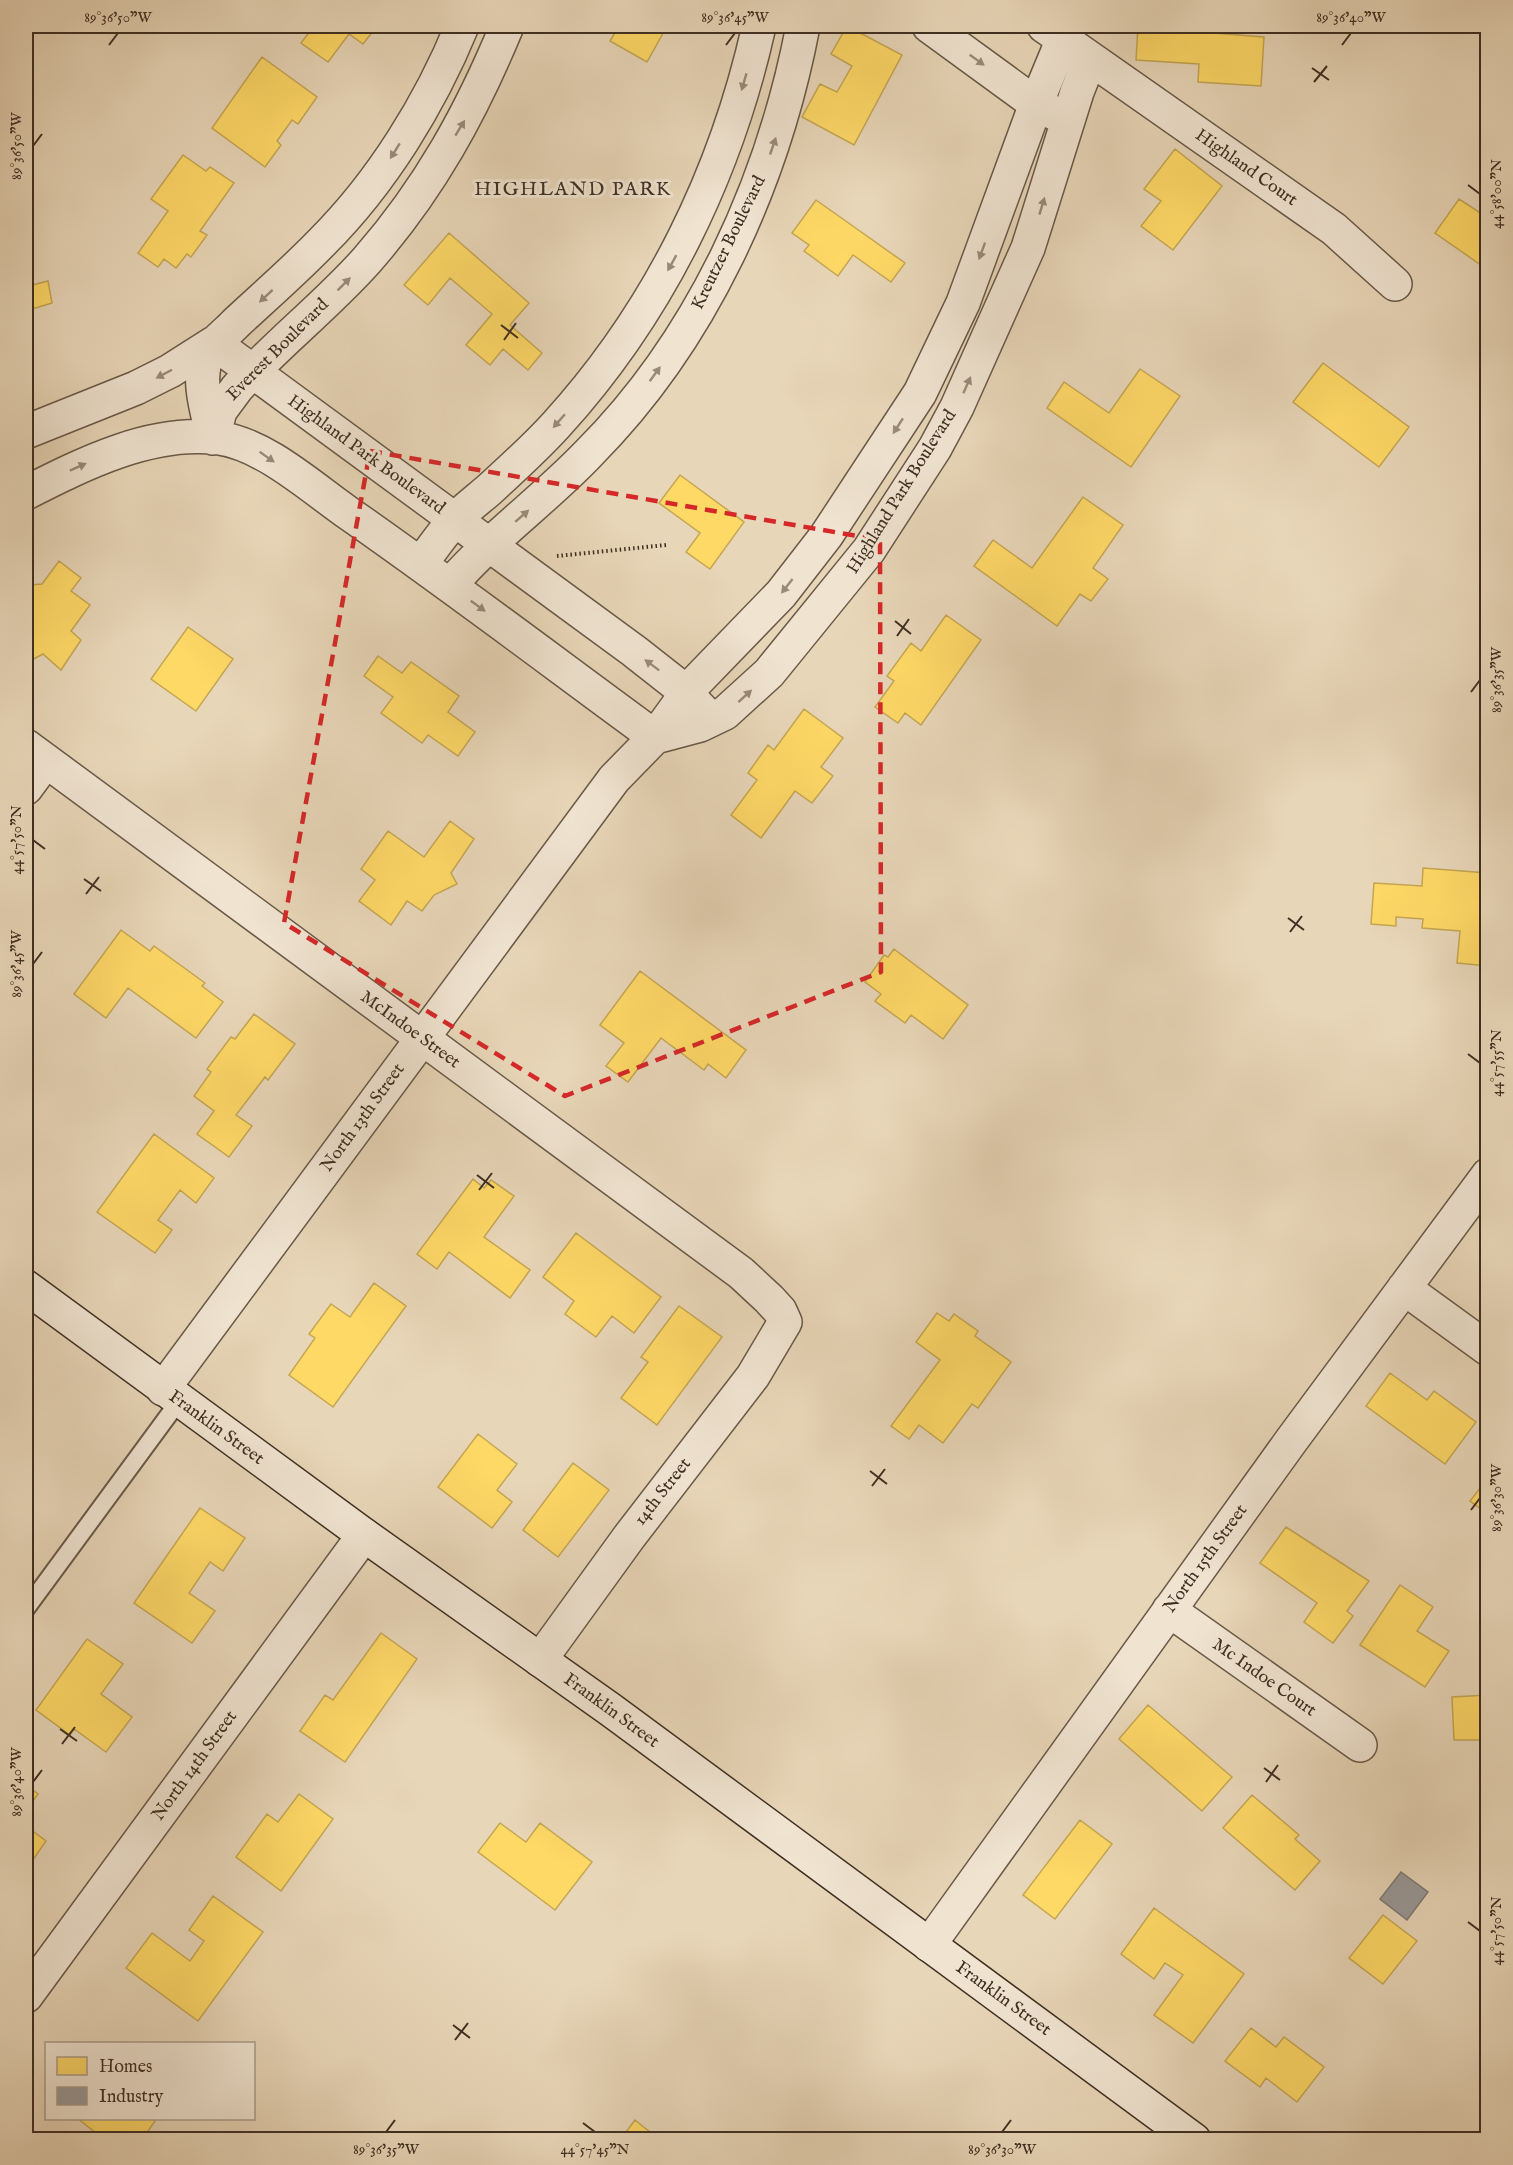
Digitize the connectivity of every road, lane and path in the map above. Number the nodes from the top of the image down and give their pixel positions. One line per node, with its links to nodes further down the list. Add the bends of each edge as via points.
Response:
1 (462, 26): 11 (street, Everest Boulevard, one-way to 11, via 425,103 386,165 352,209 323,242)
2 (507, 26): 12 (street, Everest Boulevard, one-way to 2, via 352,275 401,220 467,118)
3 (759, 26): 16 (street, one-way to 16, via 738,102 702,203 651,299 556,425)
4 (803, 26): 17 (street, Kreutzer Boulevard, one-way to 4, via 623,417 689,324 724,260 774,145 792,86)
5 (929, 26): 8 (street, one-way to 8)
6 (1054, 32): 7 (street, Highland Park Boulevard); 8 (street, Highland Park Boulevard)
7 (1090, 59): 9 (street, Highland Park Boulevard); 10 (street, Highland Court, via 1334,230)
8 (1036, 104): 9 (street); 22 (street, Highland Park Boulevard, one-way to 22, via 963,303 920,393 808,559 754,624)
9 (1069, 119): 23 (street, Highland Park Boulevard, one-way to 9, via 743,699 796,643 869,550 935,448 1028,248)
10 (1395, 284)
11 (214, 343): 12 (street, Highland Park Boulevard); 13 (street, one-way to 13, via 136,388); 14 (street, Everest Boulevard, via 203,368)
12 (252, 371): 14 (street, Everest Boulevard, via 220,411); 16 (street, Highland Park Boulevard)
13 (26, 432)
14 (213, 438): 15 (street, one-way to 14, via 85,464 131,448 192,436); 19 (street, one-way to 19, via 254,447)
15 (26, 493)
16 (454, 520): 17 (street, Highland Park Boulevard); 19 (street)
17 (489, 544): 20 (street, Highland Park Boulevard); 21 (street, Kreutzer Boulevard)
18 (666, 545): 20 (path, via 539,559)
19 (421, 564): 21 (street)
20 (528, 573): 22 (street, Highland Park Boulevard, one-way to 20)
21 (450, 585): 24 (street, one-way to 24)
22 (686, 693): 23 (street, Highland Park Boulevard); 24 (street, Highland Park Boulevard)
23 (709, 721): 24 (street, Highland Park Boulevard)
24 (655, 737): 27 (street, North 13th Street, via 614,779)
25 (36, 754): 26 (street); 27 (street, McIndoe Street)
26 (26, 788)
27 (421, 1039): 31 (street, McIndoe Street, via 741,1273 780,1311); 33 (street, North 13th Street)
28 (1488, 1175): 30 (street, North 15th Street)
29 (26, 1287): 33 (street, Franklin Street)
30 (1404, 1288): 32 (street); 36 (street, North 15th Street)
31 (785, 1322): 37 (street, 14th Street, via 753,1376)
32 (1488, 1349)
33 (171, 1395): 34 (street, Franklin Street); 35 (lane)
34 (363, 1535): 37 (street, Franklin Street); 40 (street, North 14th Street)
35 (26, 1609)
36 (1169, 1610): 38 (street, Mc Indoe Court); 39 (street, North 15th Street)
37 (540, 1660): 39 (street, Franklin Street)
38 (1360, 1745)
39 (929, 1945): 41 (street, Franklin Street)
40 (26, 1996)
41 (1194, 2139)

